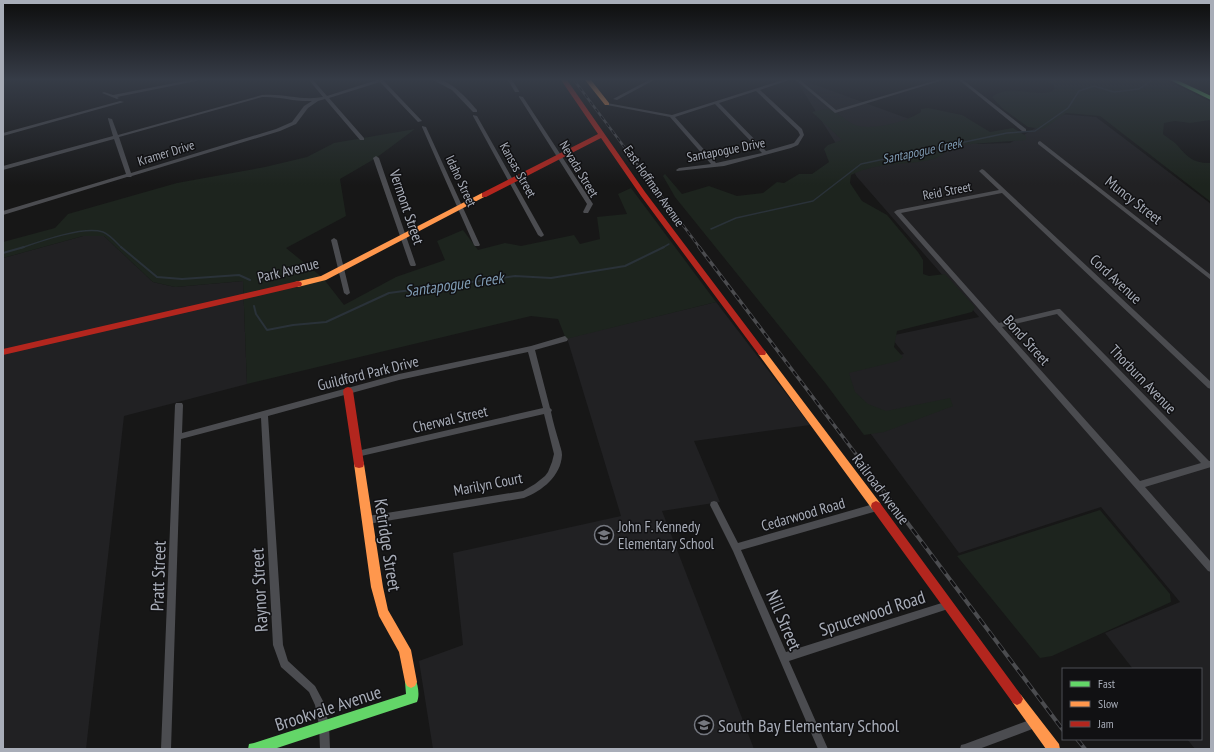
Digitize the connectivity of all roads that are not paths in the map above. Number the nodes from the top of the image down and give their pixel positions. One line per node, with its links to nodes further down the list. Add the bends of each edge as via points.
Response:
1 (75, 115): 19 (street)
2 (194, 115): 21 (street)
3 (301, 115): 31 (street, Kramer Drive, via 288,127)
4 (342, 115): 22 (street)
5 (414, 115): 16 (street)
6 (476, 115): 32 (street, Kansas Street)
7 (533, 115): 25 (street, Nevada Street)
8 (588, 115): 20 (street, East Hoffman Avenue)
9 (667, 115): 14 (street)
10 (675, 115): 14 (street)
11 (728, 115): 24 (street)
12 (784, 115): 24 (street, Santapogue Drive, via 800,130 802,136 796,144)
13 (1005, 115): 18 (street)
14 (672, 116): 27 (street)
15 (110, 119): 21 (street)
16 (420, 121)
17 (424, 127): 34 (street, Idaho Street)
18 (1024, 130)
19 (3, 135)
20 (602, 135): 25 (street, Park Avenue); 42 (street, East Hoffman Avenue)
21 (116, 137): 28 (street); 31 (street)
22 (362, 139)
23 (1040, 143): 45 (street, Muncy Street)
24 (765, 153): 27 (street, Santapogue Drive)
25 (560, 156): 32 (street, Park Avenue); 35 (street, Nevada Street, via 590,204)
26 (376, 158): 39 (street, Vermont Street)
27 (715, 166): 29 (street, Santapogue Drive)
28 (3, 168)
29 (679, 170)
30 (982, 171): 33 (street, Cord Avenue)
31 (129, 176): 37 (street, Kramer Drive)
32 (512, 181): 34 (street, Park Avenue); 38 (street, Kansas Street)
33 (1002, 191): 36 (street, Reid Street); 51 (street, Cord Avenue)
34 (460, 207): 39 (street, Park Avenue); 41 (street, Idaho Street)
35 (586, 212)
36 (897, 212): 47 (street, Bond Street)
37 (3, 213)
38 (541, 235)
39 (403, 237): 43 (street, Vermont Street); 44 (street, Park Avenue)
40 (334, 240): 44 (street)
41 (477, 245)
42 (682, 247): 61 (street, Railroad Avenue)
43 (413, 265)
44 (342, 268): 46 (street); 50 (street, Park Avenue, via 323,278)
45 (1211, 278)
46 (347, 293)
47 (997, 326): 58 (street, Thorburn Avenue, via 1058,311); 59 (street, Bond Street)
48 (564, 340): 49 (street, Guildford Park Drive)
49 (531, 350): 52 (street, Guildford Park Drive, via 400,377); 54 (street, Marilyn Court)
50 (3, 352)
51 (1211, 386)
52 (348, 391): 55 (street, Guildford Park Drive); 57 (street, Ketridge Street)
53 (179, 405): 56 (street, Pratt Street)
54 (548, 410): 57 (street, Cherwal Street); 62 (street, Marilyn Court, via 558,454 556,468 548,480 536,488 524,494)
55 (264, 414): 56 (street, Guildford Park Drive); 69 (street, Raynor Street, via 278,645 284,664 312,689 320,704)
56 (178, 437): 70 (street, Pratt Street)
57 (358, 454): 62 (street, Ketridge Street)
58 (1210, 464): 59 (street)
59 (1139, 485): 64 (street, Bond Street)
60 (714, 504): 63 (street, Nill Street)
61 (878, 507): 63 (street, Cedarwood Road); 65 (street, Railroad Avenue)
62 (368, 520): 67 (street, Ketridge Street, via 383,612 405,650)
63 (736, 548): 66 (street, Nill Street)
64 (1211, 568)
65 (948, 605): 66 (street, Sprucewood Road); 68 (street, Railroad Avenue)
66 (783, 658): 73 (street, Nill Street)
67 (413, 698): 69 (street, Brookvale Avenue)
68 (1035, 723): 74 (street); 75 (street, Railroad Avenue)
69 (324, 725): 71 (street, Brookvale Avenue); 72 (street, Raynor Street)
70 (166, 749)
71 (254, 749)
72 (325, 749)
73 (823, 749)
74 (965, 749)
75 (1054, 749)

